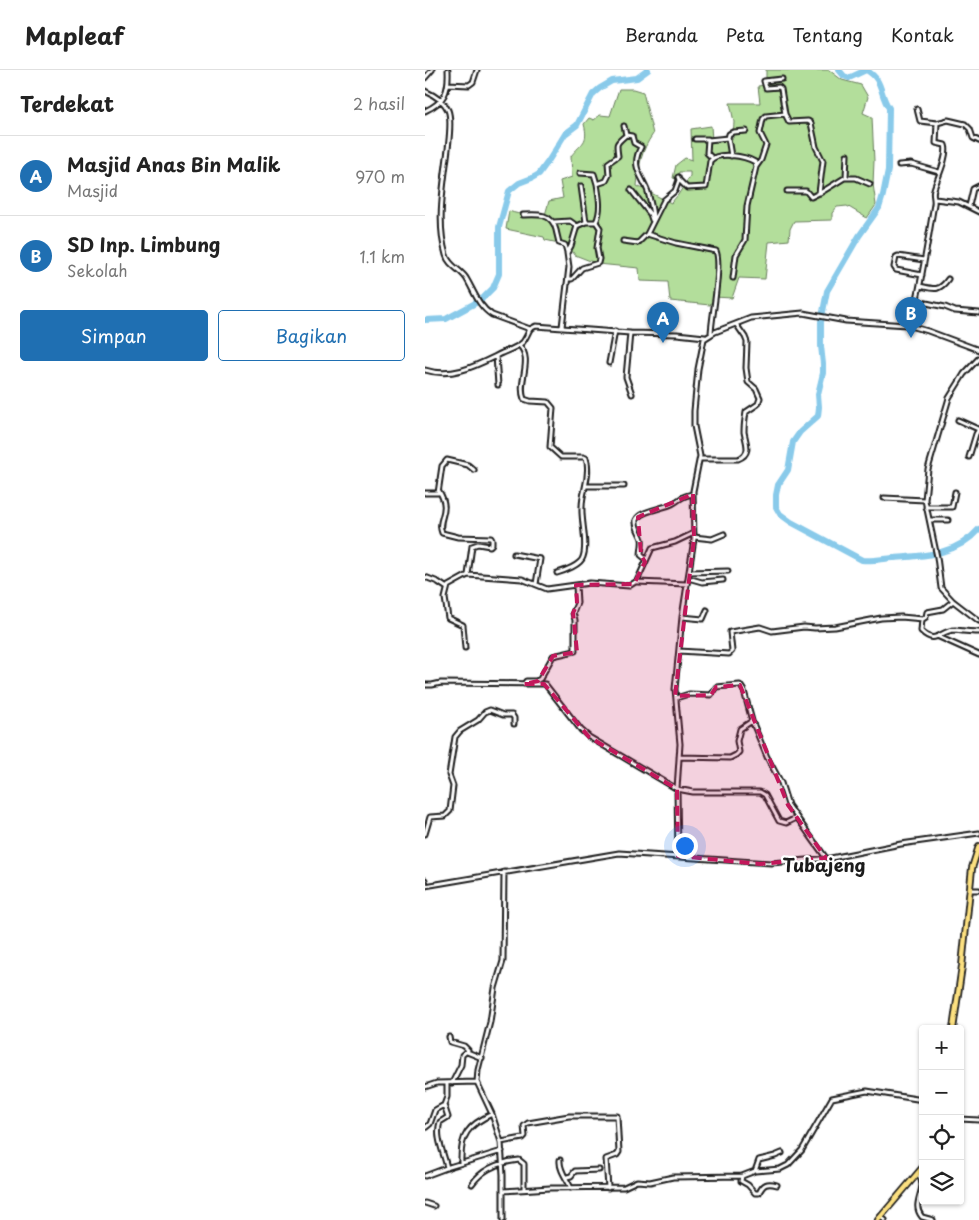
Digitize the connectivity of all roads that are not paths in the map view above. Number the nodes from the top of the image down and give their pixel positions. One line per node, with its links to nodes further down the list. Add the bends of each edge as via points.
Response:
1 (432, 70): 4 (street)
2 (448, 70): 6 (street)
3 (477, 70): 6 (street, via 469,85)
4 (425, 78)
5 (782, 79): 11 (street, via 764,82 764,86 781,88)
6 (448, 84): 8 (street)
7 (425, 91): 8 (street)
8 (441, 102): 10 (street); 58 (street, via 449,112 441,215 448,261 464,276 480,304 492,315)
9 (917, 109): 12 (street, via 920,121)
10 (425, 111)
11 (785, 114): 24 (street, via 763,119 760,133 765,148); 34 (street, via 789,122 808,121 812,125 816,147 824,164)
12 (937, 123): 19 (street, via 949,120 965,124 973,139); 25 (street, via 936,143 946,148)
13 (624, 126): 15 (street)
14 (746, 131): 16 (street, via 732,132)
15 (625, 135): 28 (street, via 617,141 617,158 609,161 606,182); 39 (street, via 632,136 634,143 641,147 637,170 652,207)
16 (729, 138): 18 (street); 21 (street)
17 (695, 139): 18 (street)
18 (708, 140): 22 (street, via 707,153)
19 (979, 141)
20 (847, 155): 27 (street)
21 (731, 156): 22 (street); 24 (street, via 751,159)
22 (712, 158): 39 (street, via 705,187 687,188 679,179 675,190 664,200)
23 (899, 165): 25 (street, via 911,164)
24 (756, 167): 49 (street, via 747,206 745,240 736,255)
25 (939, 172): 35 (street, via 933,191)
26 (580, 173): 28 (street, via 592,172)
27 (845, 178): 29 (street, via 856,178); 34 (street)
28 (597, 184): 42 (street, via 600,209)
29 (870, 184)
30 (581, 186): 41 (street)
31 (979, 186): 36 (street, via 973,189)
32 (631, 190): 39 (street)
33 (787, 190): 34 (street, via 806,191 811,197)
34 (819, 193)
35 (935, 199): 36 (street); 47 (street)
36 (969, 206): 37 (street)
37 (979, 212)
38 (523, 214): 40 (street, via 541,214)
39 (653, 220): 44 (street)
40 (554, 222): 43 (street, via 570,221); 46 (street, via 559,243 565,246)
41 (586, 222): 42 (street); 43 (street)
42 (596, 222): 50 (street, via 600,228 598,263 582,268)
43 (577, 226): 46 (street)
44 (647, 234): 45 (street, via 638,243); 61 (street, via 717,252)
45 (623, 241)
46 (567, 253): 50 (street)
47 (924, 260): 48 (street); 48 (street, via 896,257 896,270)
48 (921, 274): 52 (street)
49 (733, 278)
50 (568, 279): 57 (street)
51 (948, 279): 52 (street, via 938,289)
52 (920, 286): 53 (street)
53 (917, 301): 54 (street, via 955,312); 56 (street)
54 (979, 313)
55 (736, 324): 56 (street, via 751,318 797,313 846,322); 61 (street); 74 (street, via 747,342 748,382 756,389 759,398 758,404 746,412 746,452 737,459)
56 (911, 326): 64 (street)
57 (562, 327): 58 (street); 59 (street)
58 (530, 329): 63 (street)
59 (615, 331): 60 (street); 67 (street)
60 (630, 333): 62 (street); 70 (street, via 626,376)
61 (711, 334): 62 (street)
62 (706, 337): 74 (street, via 698,369 694,412)
63 (519, 345): 65 (street); 76 (street, via 525,358 524,398 542,400 551,405 550,447 561,457 586,458)
64 (979, 350)
65 (496, 356): 68 (street, via 461,372 440,374); 69 (street)
66 (979, 358): 83 (street, via 964,374 948,401 928,469)
67 (609, 363)
68 (425, 370)
69 (498, 385)
70 (632, 394)
71 (958, 420): 72 (street)
72 (979, 428): 73 (street)
73 (969, 457)
74 (700, 459): 81 (street)
75 (474, 470): 78 (street, via 468,465 447,460 442,466)
76 (587, 486): 77 (street); 93 (street, via 581,508 585,544 583,557)
77 (625, 486)
78 (439, 491): 80 (street); 94 (street, via 445,507 440,527 442,533 492,540 490,546 472,546)
79 (955, 492): 84 (street, via 952,507)
80 (425, 493)
81 (693, 494): 88 (street); 90 (street, via 638,517 641,555)
82 (884, 498): 83 (street)
83 (925, 500): 84 (street)
84 (926, 507): 85 (street)
85 (930, 520): 86 (street); 103 (street, via 941,588)
86 (948, 520)
87 (724, 534): 88 (street, via 712,539)
88 (694, 535): 90 (street, via 652,548); 92 (street)
89 (514, 554): 99 (street, via 540,559)
90 (646, 559): 98 (street)
91 (728, 571): 92 (street)
92 (689, 572): 96 (street)
93 (557, 573)
94 (468, 575): 99 (street, via 522,579); 102 (street)
95 (425, 577): 102 (street)
96 (688, 578): 97 (street, via 701,582); 100 (street)
97 (723, 580)
98 (637, 582): 100 (street); 101 (street, via 629,586)
99 (536, 584): 101 (street, via 547,589)
100 (687, 584): 105 (street)
101 (576, 585): 113 (street, via 577,603 573,613 575,652 553,656 540,679 525,681)
102 (447, 588): 110 (street, via 448,616 463,625)
103 (953, 600): 106 (street, via 943,609 927,612); 107 (street)
104 (707, 610): 105 (street, via 703,619)
105 (682, 617): 111 (street)
106 (922, 619): 109 (street, via 923,633 931,638); 111 (street, via 881,618 835,627 771,631 762,627 752,628 731,632 732,651 729,654)
107 (979, 621)
108 (979, 632): 109 (street, via 953,630)
109 (938, 637): 112 (street)
110 (465, 648)
111 (679, 651): 115 (street)
112 (979, 655)
113 (524, 684): 114 (street); 119 (street, via 545,684 589,737)
114 (425, 685)
115 (676, 698): 116 (street, via 689,694 711,695 715,687 738,684 746,696); 118 (street)
116 (752, 721): 118 (street, via 740,729 739,752 736,755 728,758); 120 (street, via 781,783 787,805)
117 (514, 724): 122 (street, via 512,715 490,710 457,734 449,773 453,788 449,814 430,817)
118 (679, 757): 119 (street)
119 (677, 789): 120 (street, via 760,792 765,795 779,821); 124 (street)
120 (796, 818): 125 (street)
121 (979, 833): 125 (street)
122 (425, 834)
123 (979, 846): 129 (main road)
124 (678, 856): 125 (street, via 760,864); 126 (street, via 619,853)
125 (827, 858)
126 (504, 872): 128 (street); 134 (street, via 503,961)
127 (425, 880): 128 (street)
128 (426, 886)
129 (970, 890): 130 (street); 131 (main road)
130 (979, 890)
131 (954, 1025)
132 (449, 1037): 133 (street, via 451,1042 466,1047)
133 (467, 1052): 134 (street); 137 (street, via 461,1056 461,1064)
134 (482, 1058): 135 (street)
135 (477, 1082): 137 (street); 141 (street)
136 (447, 1083): 137 (street); 138 (street); 140 (street)
137 (452, 1083)
138 (425, 1087)
139 (919, 1099): 153 (street, via 867,1090 832,1098 802,1150 789,1165)
140 (444, 1105): 144 (street, via 435,1110); 151 (street, via 448,1117 438,1126)
141 (492, 1114): 145 (street); 150 (street, via 477,1120 469,1128 462,1143)
142 (964, 1119): 143 (street)
143 (979, 1120)
144 (425, 1128)
145 (501, 1142): 146 (street); 161 (street, via 522,1139 525,1136 524,1126 528,1123 569,1116 617,1116 619,1152 606,1159)
146 (502, 1151): 149 (street); 150 (street)
147 (782, 1153): 153 (street, via 759,1160)
148 (560, 1160): 157 (street, via 560,1167)
149 (503, 1162): 158 (street, via 483,1172); 162 (street, via 519,1160 524,1163); 163 (street)
150 (461, 1163): 151 (street)
151 (447, 1168): 155 (street)
152 (599, 1170): 157 (street, via 575,1170)
153 (755, 1171): 156 (street)
154 (918, 1173): 166 (main road); 168 (street, via 922,1183 918,1210 922,1217)
155 (425, 1176)
156 (742, 1176): 159 (street, via 741,1181 753,1193 759,1192 766,1184); 161 (street, via 673,1177 650,1182 635,1181 624,1188)
157 (567, 1177): 160 (street)
158 (472, 1184)
159 (777, 1185)
160 (571, 1188): 161 (street); 162 (street)
161 (608, 1188)
162 (524, 1190): 163 (street)
163 (503, 1191): 167 (street)
164 (425, 1203): 165 (street)
165 (434, 1206)
166 (881, 1219)
167 (503, 1220)
168 (933, 1220)

